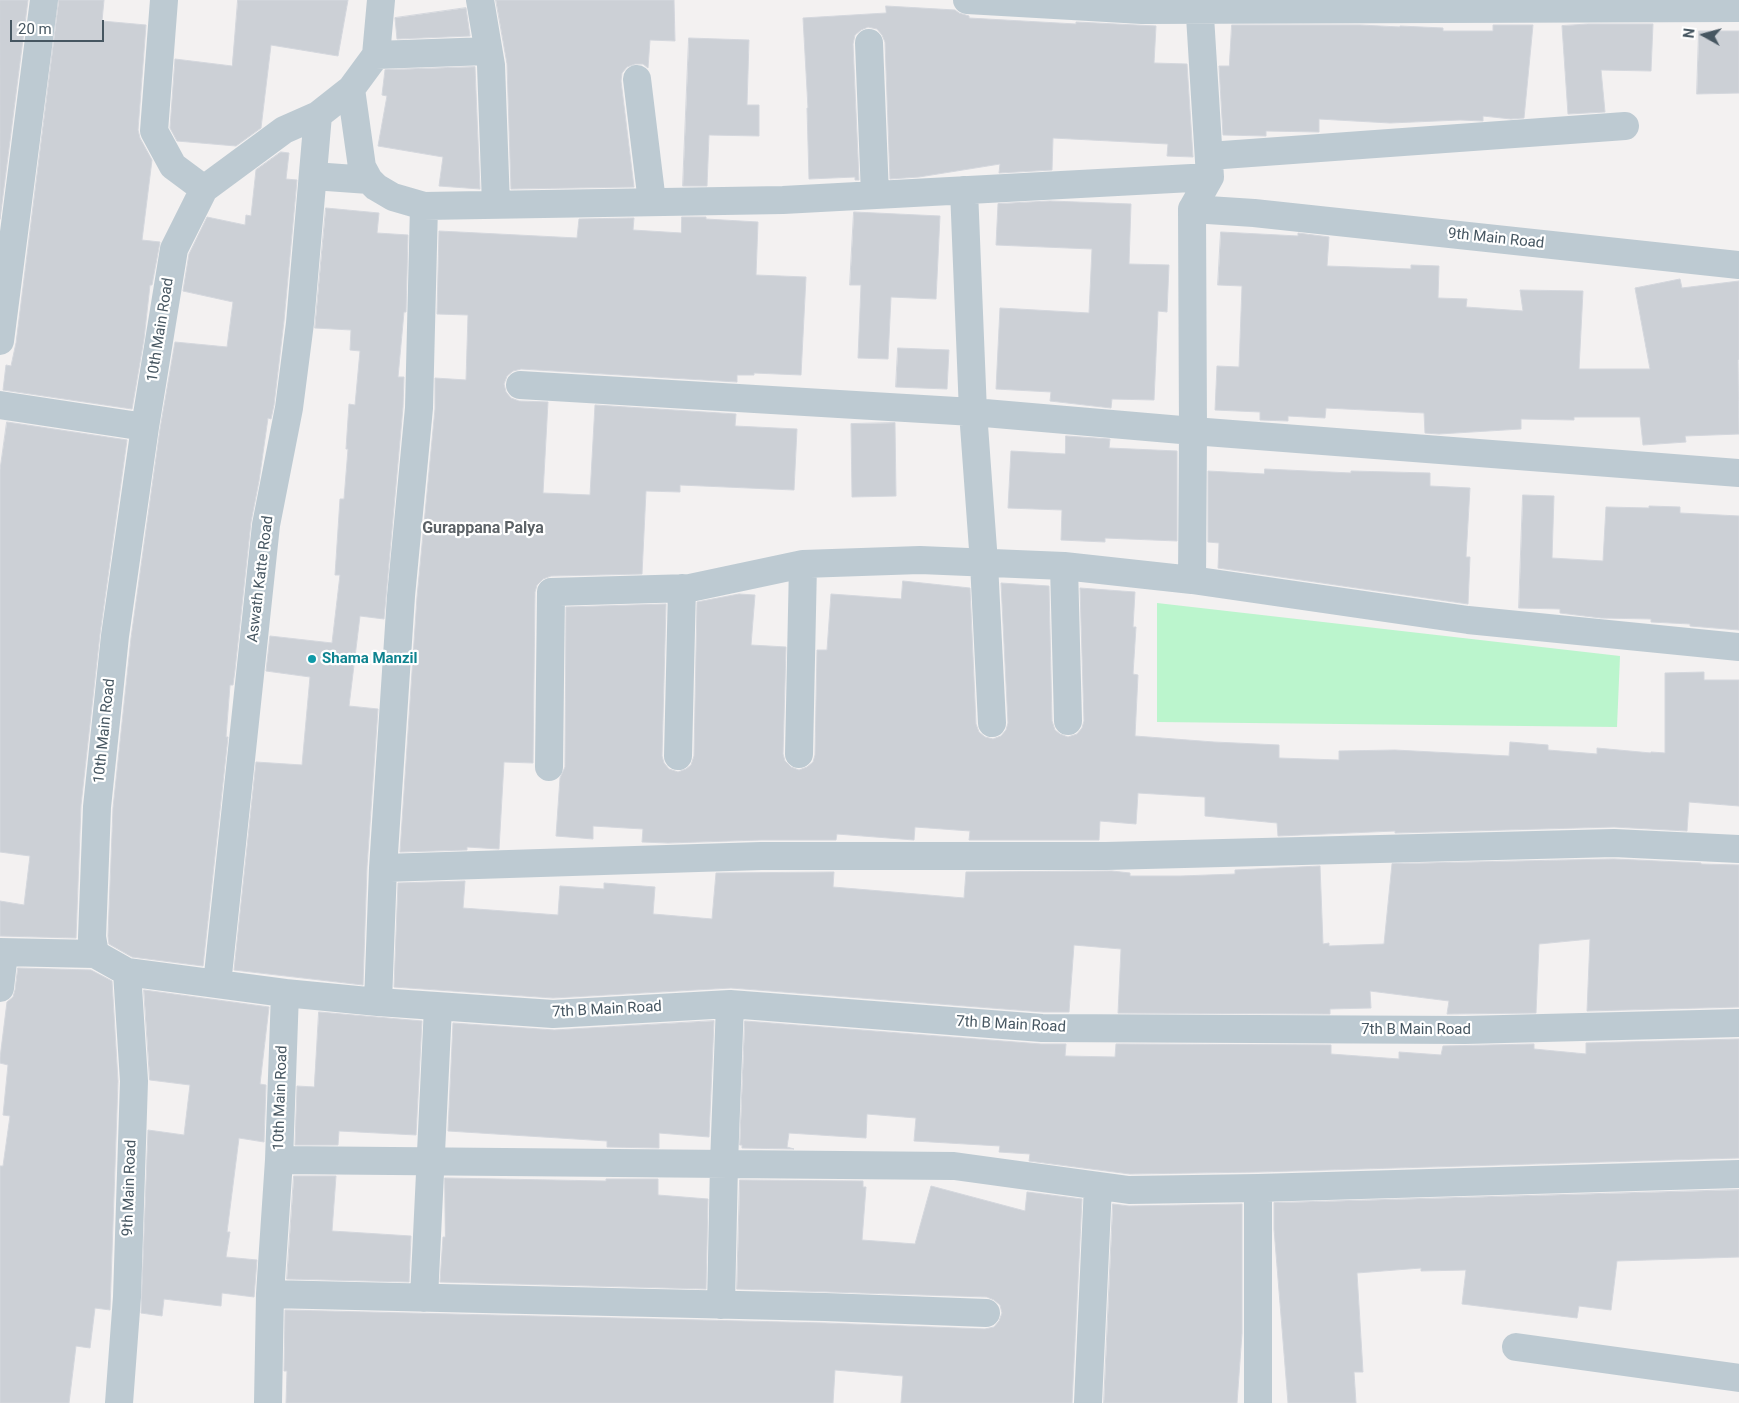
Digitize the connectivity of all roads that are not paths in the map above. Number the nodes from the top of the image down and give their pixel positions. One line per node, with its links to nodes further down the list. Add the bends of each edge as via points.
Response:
1 (44, 0): 26 (street)
2 (164, 0): 18 (street, via 154,131 173,166)
3 (382, 0): 10 (street)
4 (480, 0): 9 (street)
5 (967, 0): 6 (street, via 1142,10)
6 (1199, 5): 7 (street); 15 (street)
7 (1739, 8)
8 (869, 43): 20 (street)
9 (488, 51): 10 (street); 22 (street)
10 (376, 55): 12 (street, 10th Main Road)
11 (637, 79): 21 (street)
12 (351, 89): 13 (street, 10th Main Road); 17 (street, via 362,167)
13 (318, 115): 16 (street, Aswath Katte Road); 18 (street, 10th Main Road, via 284,130)
14 (1625, 126): 15 (street)
15 (1209, 166): 19 (street); 24 (street)
16 (312, 176): 17 (street); 49 (street, Aswath Katte Road, via 300,323 289,408 266,526)
17 (369, 180): 23 (street, via 393,197)
18 (204, 190): 30 (street, 10th Main Road, via 174,249)
19 (964, 190): 20 (street); 29 (street)
20 (875, 194): 21 (street, via 783,200)
21 (652, 202): 22 (street)
22 (496, 205): 23 (street)
23 (424, 206): 45 (street, via 419,408 401,596)
24 (1192, 209): 25 (street, 9th Main Road); 31 (street)
25 (1739, 265)
26 (0, 342)
27 (520, 385): 29 (street)
28 (0, 405): 30 (street)
29 (973, 412): 31 (street); 33 (street)
30 (145, 426): 47 (street, 10th Main Road, via 115,636 97,807 92,937)
31 (1193, 431): 32 (street); 36 (street)
32 (1739, 473)
33 (984, 563): 34 (street, via 920,560); 35 (street); 40 (street)
34 (803, 564): 37 (street); 41 (street)
35 (1064, 566): 36 (street); 39 (street)
36 (1192, 580): 38 (street, via 1468,620)
37 (682, 588): 42 (street); 43 (street, via 551,592)
38 (1739, 647)
39 (1068, 721)
40 (992, 723)
41 (799, 754)
42 (678, 756)
43 (549, 767)
44 (1739, 849): 45 (street, via 1614,843 1106,856 761,856)
45 (383, 868): 52 (street)
46 (2, 953): 47 (street); 50 (street)
47 (95, 954): 48 (street)
48 (127, 972): 49 (street); 68 (street, 9th Main Road, via 134,1081 127,1297)
49 (217, 984): 51 (street)
50 (0, 988)
51 (285, 994): 52 (street, 7th B Main Road); 56 (street, 10th Main Road)
52 (378, 1002): 54 (street, 7th B Main Road)
53 (730, 1004): 54 (street, 7th B Main Road, via 553,1014); 55 (street, 7th B Main Road, via 1042,1028 1465,1030); 58 (street)
54 (438, 1006): 57 (street)
55 (1739, 1023)
56 (279, 1160): 57 (street); 62 (street, 10th Main Road)
57 (431, 1161): 58 (street); 63 (street)
58 (724, 1164): 60 (street, via 954,1166); 64 (street)
59 (1739, 1174): 61 (street)
60 (1098, 1186): 61 (street, via 1128,1190); 70 (street)
61 (1258, 1188): 71 (street)
62 (270, 1294): 63 (street); 69 (street, 10th Main Road)
63 (424, 1298): 64 (street)
64 (721, 1305): 65 (street)
65 (986, 1312)
66 (1516, 1347): 67 (street)
67 (1739, 1378)
68 (119, 1403)
69 (268, 1403)
70 (1088, 1403)
71 (1258, 1403)

